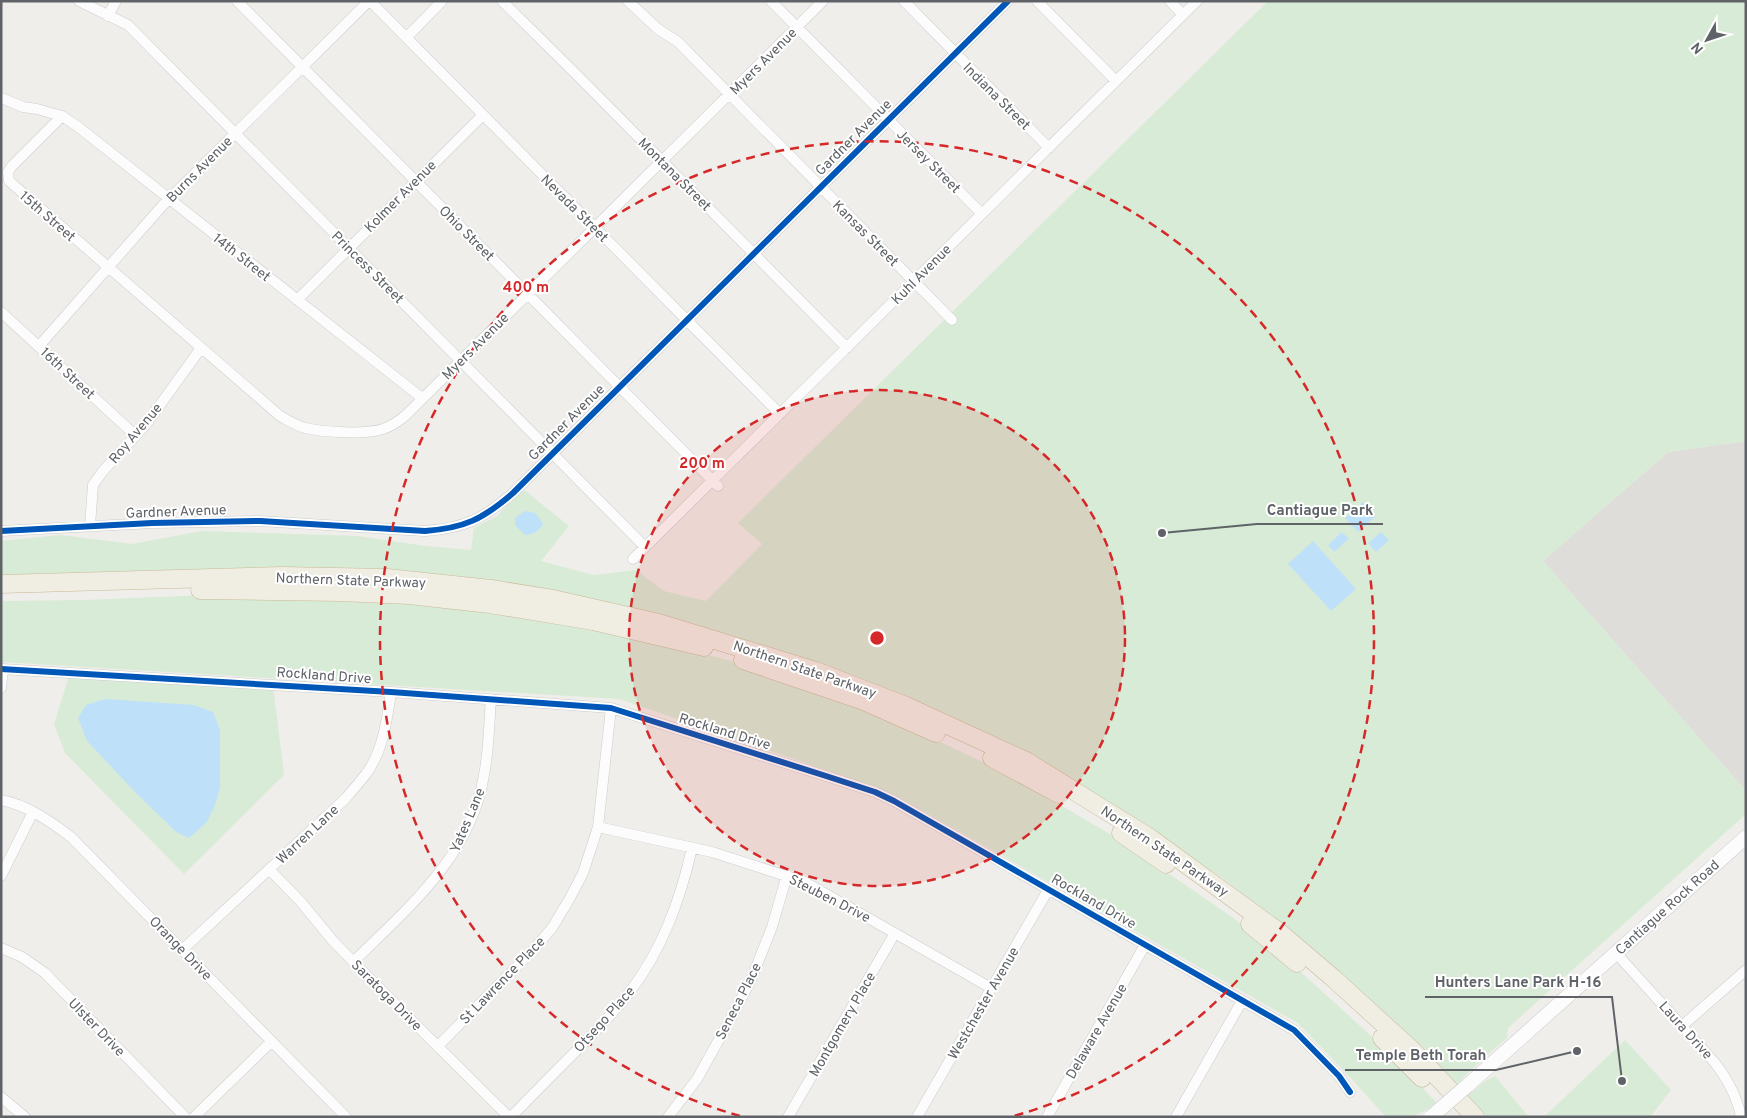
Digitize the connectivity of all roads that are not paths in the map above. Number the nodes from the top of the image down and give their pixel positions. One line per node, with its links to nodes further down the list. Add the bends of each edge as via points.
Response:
1 (79, 1): 16 (street, Princess Street)
2 (116, 1): 16 (street)
3 (238, 1): 20 (street, Ohio Street)
4 (370, 1): 18 (street, Nevada Street); 20 (street, Burns Avenue)
5 (442, 1): 18 (street)
6 (502, 1): 29 (street, Montana Street)
7 (628, 1): 22 (street, Kansas Street, via 658,29 678,42)
8 (771, 1): 17 (street, Jersey Street)
9 (823, 1): 17 (street, Myers Avenue)
10 (904, 1): 19 (street, Indiana Street)
11 (1008, 1): 19 (street, Gardner Avenue)
12 (1037, 1): 21 (street)
13 (1170, 1): 15 (street)
14 (1197, 1): 15 (street, Kuhl Avenue)
15 (1183, 15): 21 (street, Kuhl Avenue)
16 (108, 16): 27 (street, Princess Street, via 128,25)
17 (796, 28): 22 (street, Myers Avenue); 26 (street, Jersey Street)
18 (407, 37): 24 (street, Nevada Street)
19 (955, 54): 26 (street, Gardner Avenue); 28 (street, Indiana Street)
20 (302, 67): 27 (street, Burns Avenue); 30 (street, Ohio Street)
21 (1116, 81): 28 (street, Kuhl Avenue)
22 (729, 94): 29 (street, Myers Avenue); 31 (street, Kansas Street)
23 (1, 98): 25 (street, via 23,108)
24 (483, 115): 30 (street, Kolmer Avenue); 34 (street, Nevada Street)
25 (62, 116): 32 (street, 14th Street); 37 (street, 15th Street, via 8,172 9,181)
26 (888, 120): 31 (street, Gardner Avenue); 33 (street, Jersey Street)
27 (235, 133): 32 (street, Burns Avenue); 35 (street, Princess Street)
28 (1049, 148): 33 (street, Kuhl Avenue)
29 (662, 161): 34 (street, Myers Avenue); 36 (street, Montana Street)
30 (416, 181): 35 (street, Kolmer Avenue); 39 (street, Ohio Street)
31 (821, 187): 36 (street, Gardner Avenue); 38 (street, Kansas Street)
32 (169, 199): 37 (street, Burns Avenue); 40 (street, 14th Street)
33 (982, 214): 38 (street, Kuhl Avenue)
34 (594, 227): 39 (street, Myers Avenue); 42 (street, Nevada Street)
35 (348, 248): 40 (street, Kolmer Avenue); 47 (street, Princess Street)
36 (754, 253): 42 (street, Gardner Avenue); 46 (street, Montana Street)
37 (108, 267): 44 (street, Burns Avenue); 45 (street, Myers Avenue)
38 (914, 281): 43 (street, Kansas Street); 46 (street, Kuhl Avenue)
39 (527, 294): 47 (street, Myers Avenue); 48 (street, Ohio Street)
40 (297, 300): 49 (street, 14th Street)
41 (1, 312): 44 (street, 16th Street)
42 (686, 320): 48 (street, Gardner Avenue); 50 (street, Nevada Street)
43 (952, 320)
44 (39, 346): 51 (street, 16th Street)
45 (201, 348): 49 (street, Myers Avenue, via 280,416 306,428 377,431 396,423); 51 (street, Roy Avenue)
46 (847, 348): 50 (street, Kuhl Avenue)
47 (460, 360): 49 (street, Myers Avenue); 52 (street, Princess Street)
48 (620, 387): 52 (street, Gardner Avenue); 53 (street, Ohio Street)
49 (422, 398)
50 (780, 414): 53 (street, Kuhl Avenue)
51 (135, 435): 54 (street, Roy Avenue, via 93,485)
52 (552, 454): 54 (street, Gardner Avenue, via 493,510 471,523 446,530 260,521); 56 (street, Princess Street)
53 (716, 484): 56 (street, Kuhl Avenue)
54 (90, 526): 55 (street, Gardner Avenue)
55 (1, 531)
56 (645, 547): 57 (street, Kuhl Avenue)
57 (633, 559)
58 (1, 584): 63 (highway, Northern State Parkway, via 282,576 387,578 491,589 659,622 807,668)
59 (1, 596): 63 (highway, Northern State Parkway, via 257,590 409,595 490,604 593,620 718,651)
60 (2, 669): 61 (street); 62 (street, Rockland Drive)
61 (1, 688)
62 (390, 692): 64 (street, Rockland Drive); 72 (street, Warren Lane, via 384,733 366,774)
63 (868, 696): 66 (highway, Northern State Parkway)
64 (491, 699): 65 (street, Rockland Drive); 81 (street, Yates Lane, via 484,775 462,839 427,889)
65 (611, 708): 69 (street, St Lawrence Place); 75 (street, Rockland Drive, via 876,792)
66 (902, 711): 101 (highway, Northern State Parkway, via 1062,796 1231,909 1348,1004); 102 (highway, Northern State Parkway, via 1026,761 1150,838 1278,932 1333,978 1412,1050)
67 (1, 800): 68 (street, Orange Drive)
68 (33, 812): 74 (street); 79 (street, Orange Drive, via 71,837)
69 (598, 827): 71 (street, Steuben Drive); 87 (street, St Lawrence Place, via 583,872 552,928)
70 (1746, 837): 80 (main road, Cantiague Rock Road)
71 (692, 848): 73 (street, Steuben Drive); 94 (street, Otsego Place, via 674,912 637,981 604,1022)
72 (269, 869): 79 (street, Warren Lane); 81 (street, Saratoga Drive)
73 (787, 875): 76 (street, Steuben Drive, via 819,889); 95 (street, Seneca Place, via 772,927 751,980 697,1078)
74 (1, 876)
75 (1048, 890): 77 (street, Rockland Drive); 83 (street, Westchester Avenue)
76 (895, 933): 83 (street, Steuben Drive); 96 (street, Montgomery Place)
77 (1146, 945): 84 (street, Rockland Drive); 98 (street, Delaware Avenue)
78 (1, 948): 91 (street, Ulster Drive, via 22,957 44,973)
79 (182, 950): 86 (street, Orange Drive)
80 (1616, 953): 85 (street, Laura Drive); 100 (main road, Cantiague Rock Road, bridge)
81 (354, 962): 87 (street, Saratoga Drive)
82 (1746, 970): 85 (street)
83 (991, 988): 97 (street, Westchester Avenue)
84 (1242, 1002): 88 (street, Rockland Drive, via 1294,1030 1339,1076); 99 (street)
85 (1682, 1026): 103 (street, Laura Drive, via 1726,1077 1736,1096)
86 (271, 1042): 92 (street); 93 (street, Orange Drive)
87 (438, 1046): 94 (street, Saratoga Drive)
88 (1350, 1092)
89 (1, 1096): 90 (street)
90 (25, 1117)
91 (185, 1117)
92 (194, 1117)
93 (346, 1117)
94 (510, 1117)
95 (668, 1117)
96 (788, 1117)
97 (917, 1117)
98 (1047, 1117)
99 (1176, 1117)
100 (1431, 1117)
101 (1459, 1117)
102 (1475, 1117)
103 (1741, 1117)

